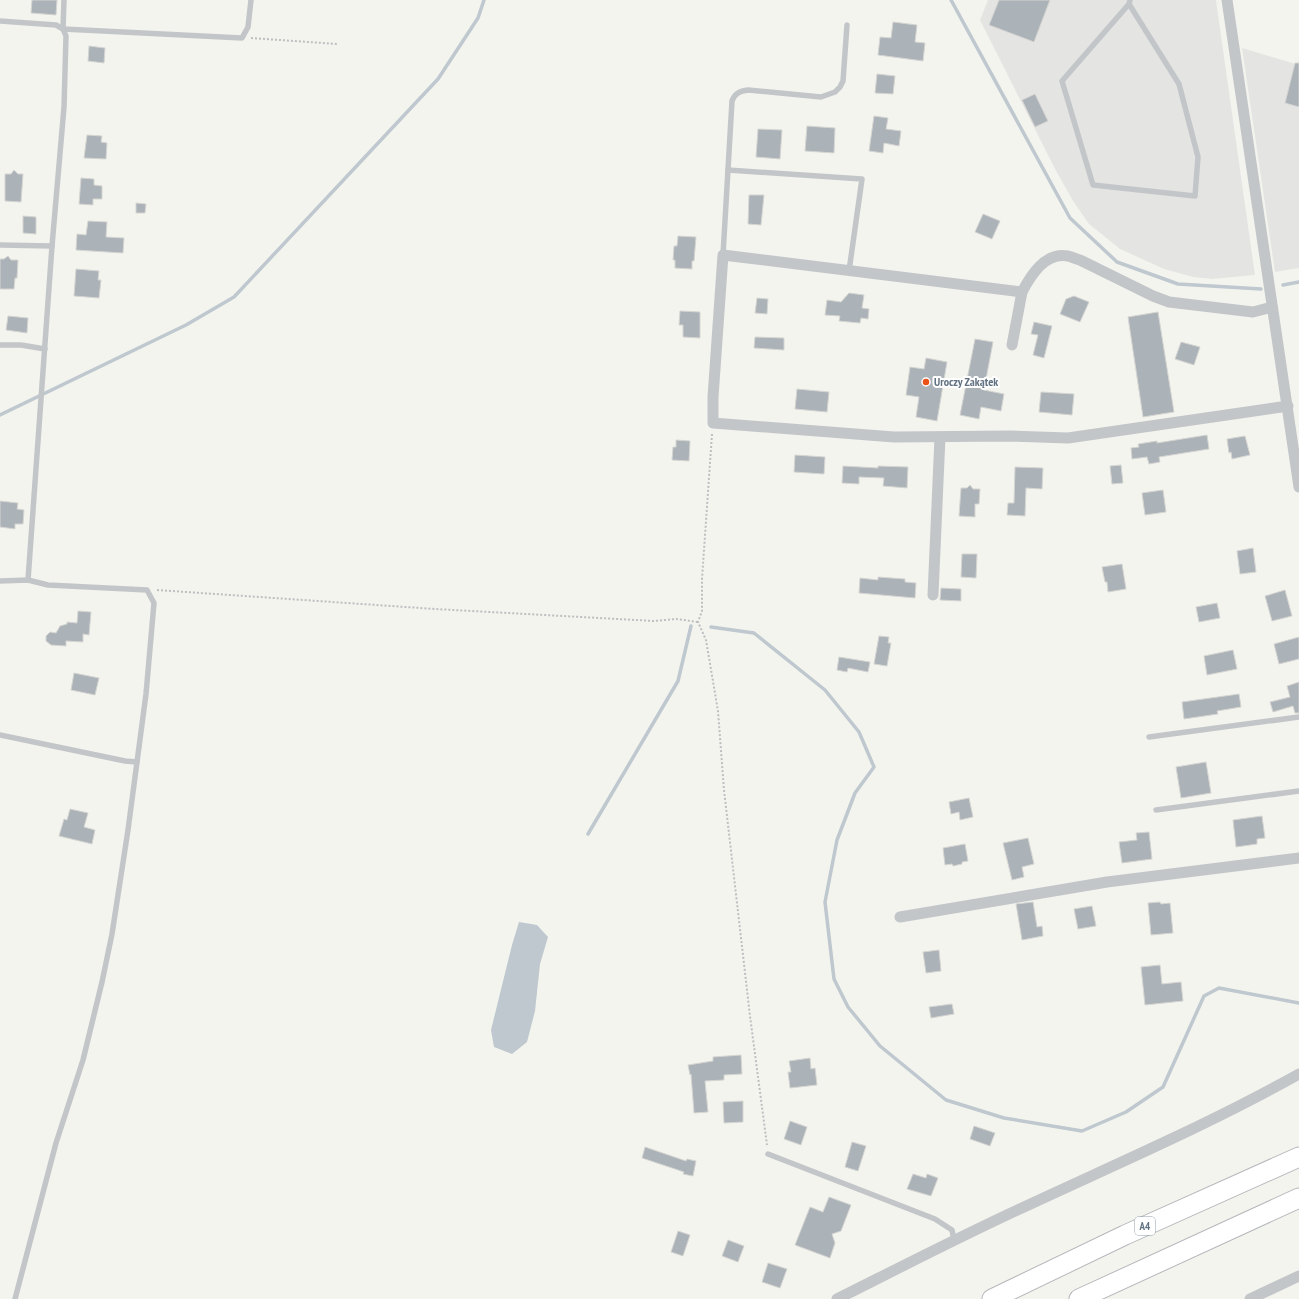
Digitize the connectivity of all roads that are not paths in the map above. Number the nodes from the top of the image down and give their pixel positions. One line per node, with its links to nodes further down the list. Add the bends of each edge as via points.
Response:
1 (64, 0): 7 (lane)
2 (251, 0): 7 (lane, via 248,26 242,38)
3 (1227, 0): 14 (street)
4 (1130, 2): 4 (lane, via 1179,84 1198,157 1195,196 1093,185 1062,81)
5 (0, 21): 7 (lane, via 56,25)
6 (847, 25): 8 (lane, via 843,81 835,92 821,97 748,90 734,95)
7 (63, 29): 10 (lane, via 66,36 64,107)
8 (728, 170): 11 (lane); 12 (lane, via 862,179)
9 (0, 245): 10 (lane)
10 (52, 246): 17 (lane)
11 (723, 255): 12 (street); 19 (street, via 713,423 894,437)
12 (849, 271): 13 (street)
13 (1022, 292): 14 (street, via 1028,280 1045,261 1056,256 1067,256 1169,302 1253,312); 16 (street)
14 (1272, 307): 18 (street)
15 (0, 345): 17 (lane)
16 (1012, 345)
17 (45, 349): 22 (lane)
18 (1288, 406): 19 (street, via 1068,438); 20 (street)
19 (940, 437): 23 (street)
20 (1299, 487)
21 (0, 580): 22 (lane)
22 (28, 580): 27 (lane, via 48,585 147,590 154,603 153,622)
23 (933, 595)
24 (1299, 717): 26 (lane)
25 (0, 735): 27 (lane)
26 (1150, 737)
27 (137, 762): 38 (lane, via 112,934 102,982 83,1060 56,1143)
28 (1299, 791): 29 (lane)
29 (1156, 810)
30 (1299, 858): 31 (street, via 1107,882)
31 (900, 917)
32 (1299, 1074): 36 (street, via 1253,1100)
33 (768, 1154): 36 (lane, via 935,1219 952,1230)
34 (1299, 1157): 40 (highway, A4, via 1125,1235)
35 (1299, 1198): 41 (highway)
36 (954, 1240): 39 (street)
37 (1299, 1276): 42 (street)
38 (15, 1299)
39 (837, 1299)
40 (992, 1299)
41 (1079, 1299)
42 (1250, 1299)

